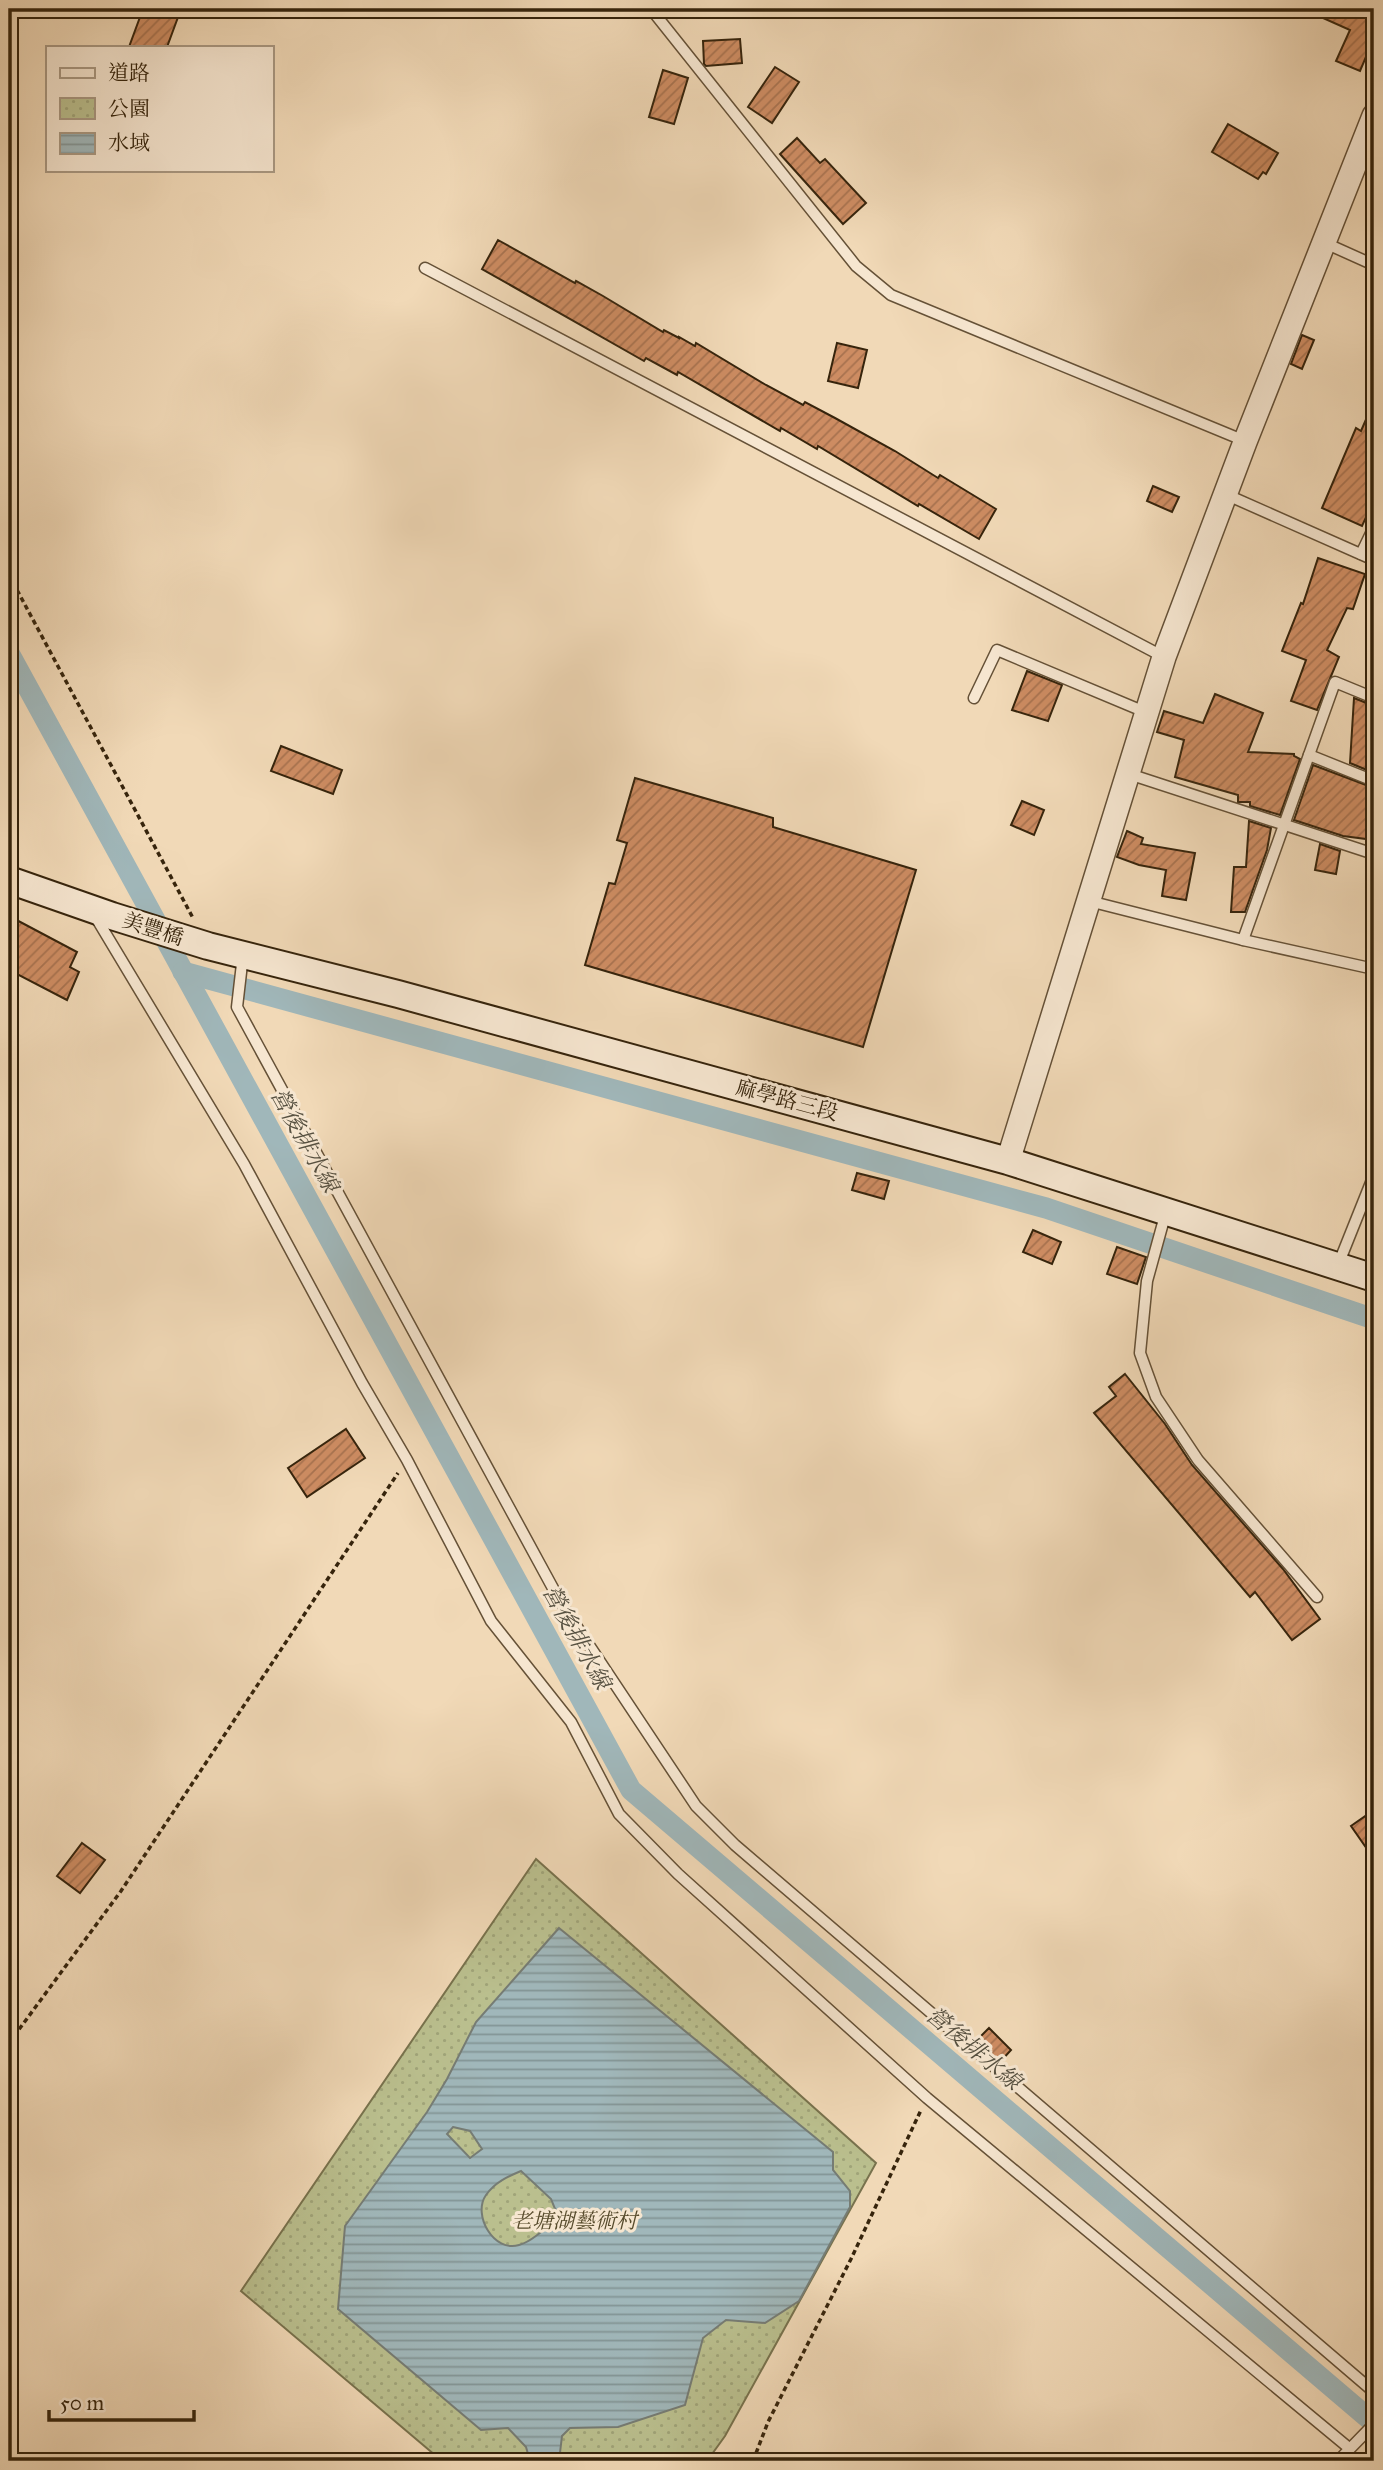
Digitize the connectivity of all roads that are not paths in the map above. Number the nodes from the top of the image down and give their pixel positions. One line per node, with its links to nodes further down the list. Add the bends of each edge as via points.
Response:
1 (651, 9): 7 (lane, via 856,266 891,295)
2 (1374, 116): 3 (street)
3 (1368, 148): 4 (street)
4 (1325, 243): 5 (lane); 7 (street)
5 (1374, 265)
6 (425, 268): 12 (lane)
7 (1245, 442): 8 (street)
8 (1225, 494): 10 (lane); 12 (street)
9 (1374, 527): 10 (lane)
10 (1361, 554): 11 (lane)
11 (1374, 561)
12 (1164, 657): 15 (street)
13 (974, 698): 15 (lane, via 997,650)
14 (1374, 698): 16 (lane, via 1335,682)
15 (1145, 712): 17 (street)
16 (1309, 755): 18 (lane); 19 (lane)
17 (1127, 773): 19 (lane); 22 (street)
18 (1374, 781)
19 (1284, 826): 20 (lane); 24 (lane)
20 (1374, 854)
21 (9, 880): 23 (main road, 美豐橋)
22 (1088, 901): 24 (lane); 28 (street)
23 (101, 912): 25 (main road, 美豐橋); 36 (lane, via 407,1460 491,1621 571,1722 619,1814 678,1874 927,2098)
24 (1243, 940): 27 (lane)
25 (201, 944): 26 (main road, 麻學路三段)
26 (243, 955): 28 (main road, 麻學路三段); 34 (lane, via 237,1007 561,1603 696,1806 735,1845)
27 (1374, 969)
28 (1008, 1161): 30 (main road, 麻學路三段)
29 (1374, 1175): 31 (lane)
30 (1166, 1212): 31 (main road, 麻學路三段); 33 (lane, via 1147,1281 1140,1353 1156,1397 1198,1460)
31 (1337, 1267): 32 (main road, 麻學路三段)
32 (1374, 1278)
33 (1317, 1597)
34 (1374, 2392)
35 (1374, 2424): 36 (lane)
36 (1350, 2447): 37 (lane)
37 (1338, 2461)

